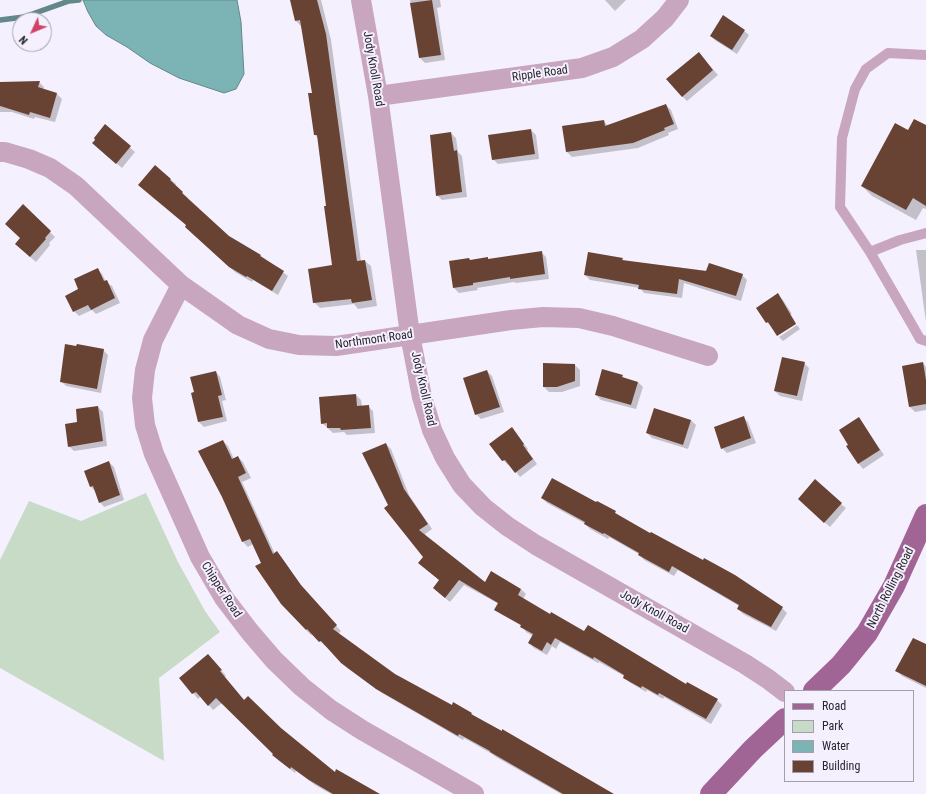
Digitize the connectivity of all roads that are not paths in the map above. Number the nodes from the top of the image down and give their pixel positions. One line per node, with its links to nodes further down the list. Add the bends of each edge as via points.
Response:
1 (361, 0): 4 (street, Jody Knoll Road)
2 (679, 0): 4 (street, Ripple Road, via 665,18 642,39 613,57 582,68)
3 (926, 55): 7 (lane, via 888,53 866,69 855,89 842,138 840,207)
4 (378, 96): 9 (street, Jody Knoll Road)
5 (0, 152): 8 (street, Northmont Road, via 29,159 50,168 76,186)
6 (926, 233): 7 (lane)
7 (870, 252): 10 (lane, via 920,339)
8 (181, 285): 9 (street, Northmont Road, via 238,325 269,339 298,345 336,346); 16 (street, Chipper Road, via 153,340 145,370 142,398 145,425 154,454 200,557 224,598 245,626 302,688 362,730)
9 (410, 335): 11 (street, Northmont Road, via 510,320 543,317 579,318); 14 (street, Jody Knoll Road, via 422,398 432,430 462,485 483,507 536,545 745,664)
10 (926, 341)
11 (708, 356)
12 (926, 514): 13 (main road, North Rolling Road, via 894,586 867,633 841,665)
13 (815, 690)
14 (784, 691)
15 (784, 720): 17 (main road)
16 (474, 794)
17 (711, 794)

